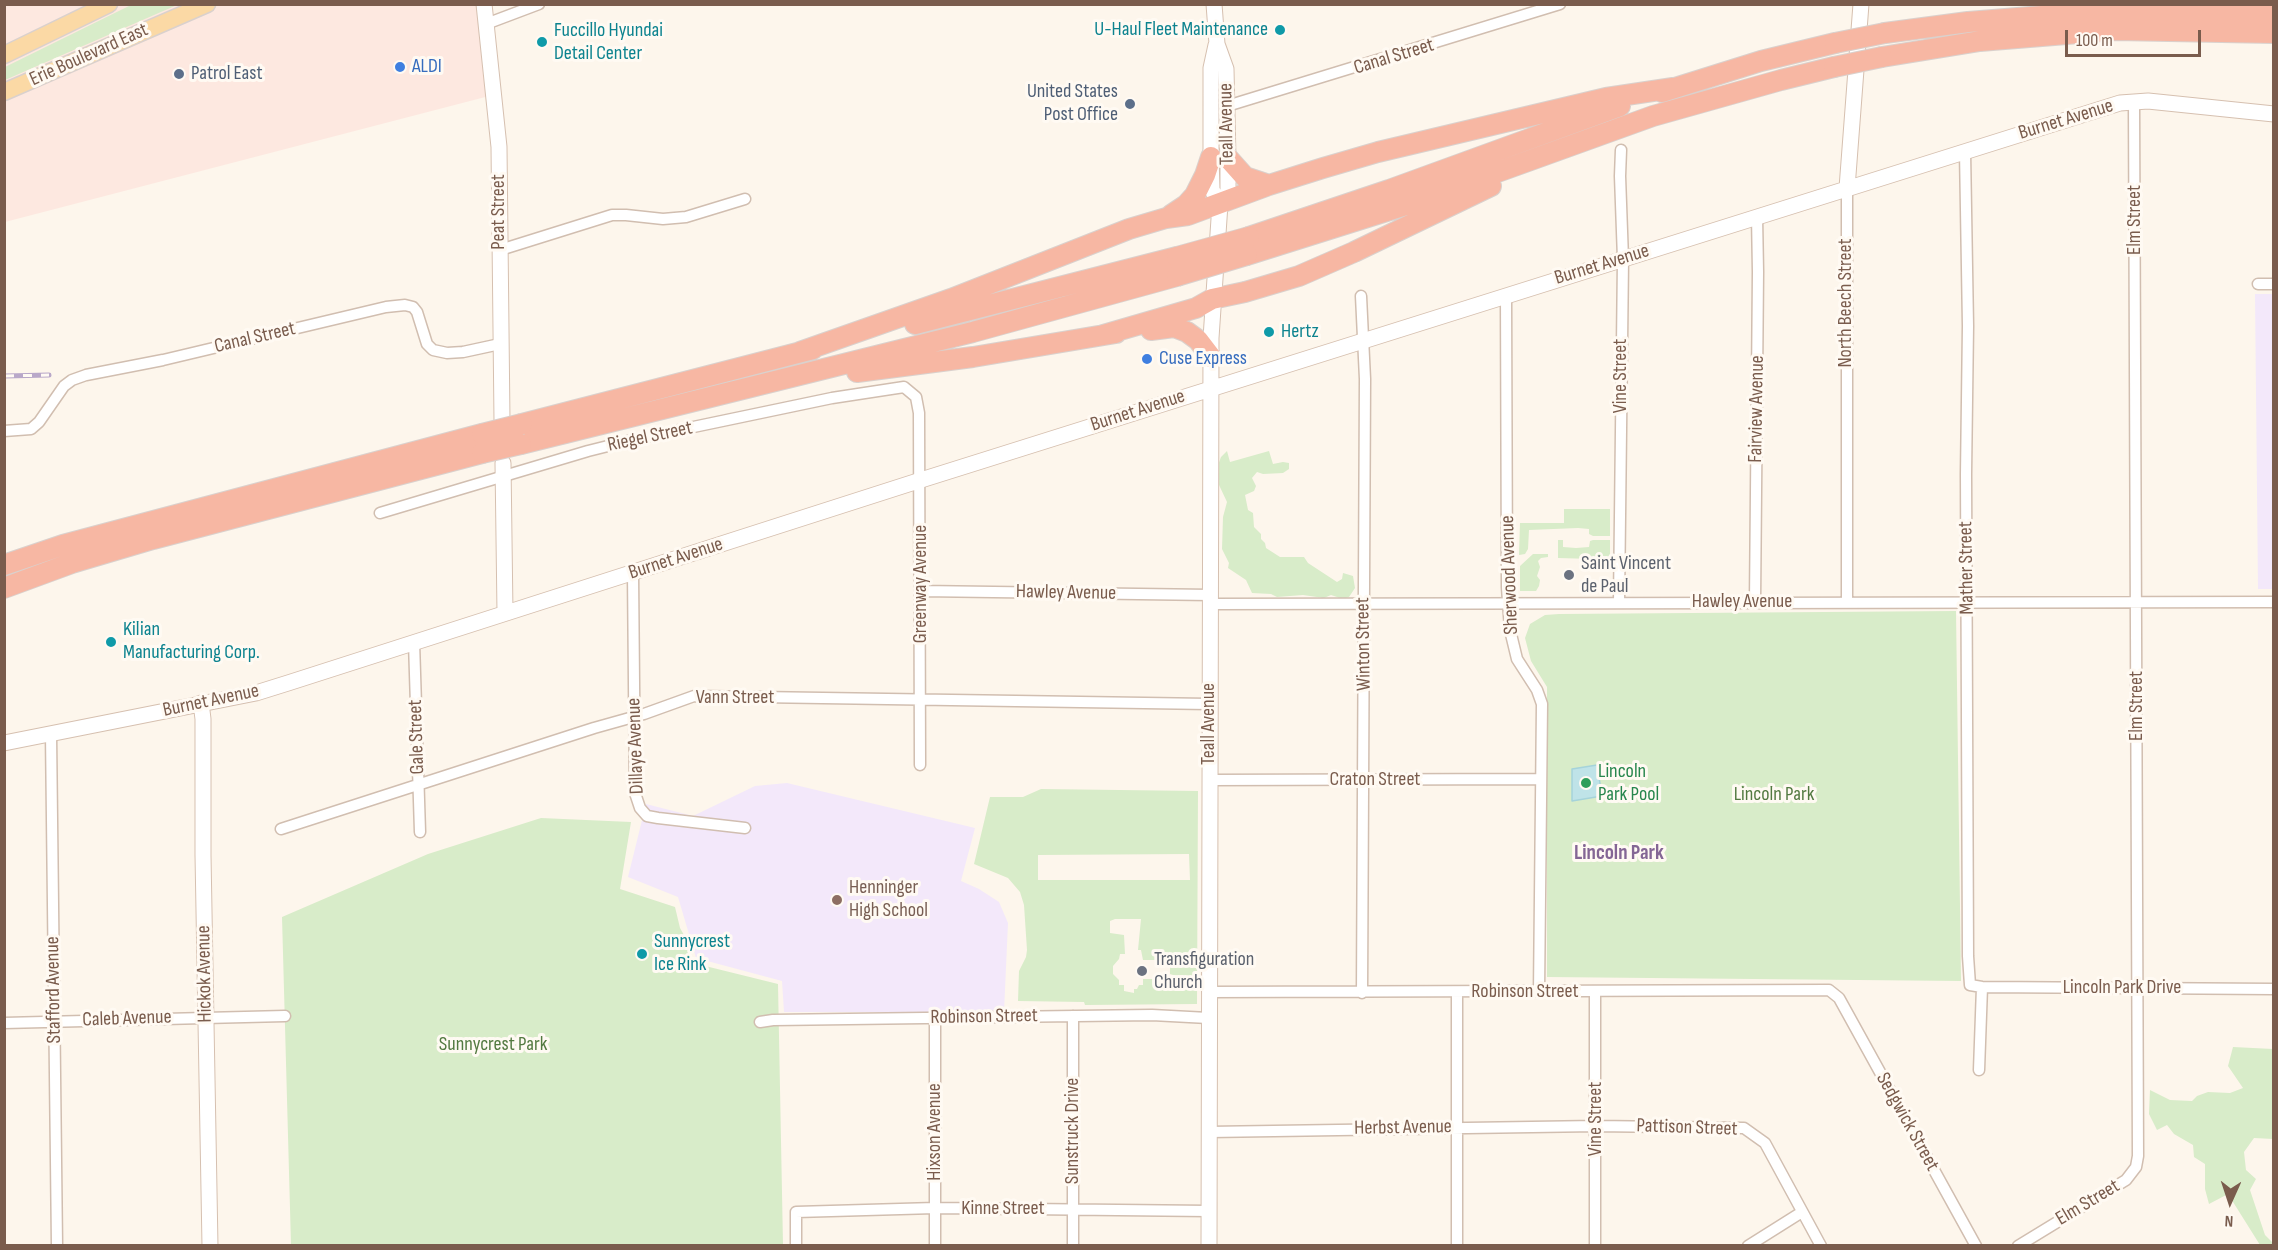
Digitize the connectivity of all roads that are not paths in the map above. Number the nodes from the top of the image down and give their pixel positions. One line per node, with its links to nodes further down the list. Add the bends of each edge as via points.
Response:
1 (109, 4): 13 (main road, Erie Boulevard East)
2 (484, 4): 10 (street, Peat Street)
3 (539, 4): 10 (street)
4 (1214, 4): 12 (street, Teall Avenue)
5 (1560, 4): 17 (street, Canal Street)
6 (1861, 4): 24 (street, North Beech Street)
7 (2265, 4): 9 (street)
8 (206, 5): 15 (main road, Erie Boulevard East)
9 (2274, 13): 14 (highway, bridge, via 2092,12 1968,22 1835,43)
10 (486, 24): 30 (street, Peat Street, via 499,147)
11 (2267, 33): 20 (highway, bridge, via 2116,30 1980,41 1881,57 1653,116)
12 (1216, 44): 17 (street, Teall Avenue, via 1226,69); 22 (street, Teall Avenue, via 1211,68)
13 (4, 55)
14 (1673, 88): 23 (highway, via 1606,98 1378,152); 29 (highway, via 1389,190)
15 (4, 92)
16 (2134, 102): 18 (street, Burnet Avenue); 21 (street, Burnet Avenue); 65 (street, Elm Street)
17 (1227, 106): 22 (street, Teall Avenue)
18 (2274, 114)
19 (1621, 150): 31 (street, Vine Street)
20 (1560, 151): 29 (highway, via 1406,204); 37 (highway, via 1299,276)
21 (1965, 151): 24 (street, Burnet Avenue); 59 (street, Mather Street)
22 (1220, 158): 23 (highway, via 1245,177); 26 (street, Teall Avenue, via 1228,192); 28 (highway, via 1195,195)
23 (1269, 185): 26 (highway)
24 (1847, 188): 27 (street, Burnet Avenue); 58 (street, North Beech Street)
25 (745, 199): 30 (street, via 686,217 612,215)
26 (1220, 204): 28 (highway); 37 (street, Teall Avenue)
27 (1756, 216): 31 (street, Burnet Avenue); 62 (street, Fairview Avenue)
28 (1166, 218): 41 (highway)
29 (1248, 246): 32 (highway, bridge)
30 (500, 250): 40 (street, Peat Street)
31 (1623, 259): 35 (street, Burnet Avenue); 61 (street, Vine Street)
32 (1177, 266): 41 (highway, via 995,304); 43 (highway, via 1100,298)
33 (2258, 284): 34 (street)
34 (2274, 284)
35 (1506, 295): 39 (street, Burnet Avenue); 60 (street, Sherwood Avenue)
36 (1361, 296): 39 (street, Winton Street)
37 (1212, 299): 38 (highway, via 1196,308); 42 (street, Teall Avenue)
38 (1104, 334): 42 (highway, via 1174,327 1192,335); 43 (highway, via 973,357)
39 (1364, 340): 44 (street, Burnet Avenue); 64 (street, Winton Street)
40 (500, 344): 46 (street, Peat Street); 47 (street, Canal Street, via 447,354 433,350 413,307 386,307 86,375 64,386 31,429)
41 (800, 352): 48 (highway)
42 (1211, 357): 44 (street, Teall Avenue)
43 (777, 382): 48 (highway)
44 (1211, 388): 51 (street, Burnet Avenue); 57 (street, Teall Avenue)
45 (917, 403): 50 (street, Riegel Street, via 916,397 904,387 890,388); 51 (street, Greenway Avenue)
46 (502, 421)
47 (4, 431)
48 (522, 434): 49 (highway, bridge)
49 (482, 444): 53 (highway, via 63,545); 55 (highway, via 72,563)
50 (503, 470): 52 (street, Riegel Street); 66 (street)
51 (921, 480): 54 (street, Burnet Avenue); 56 (street, Greenway Avenue)
52 (380, 513)
53 (4, 565)
54 (633, 573): 66 (street, Burnet Avenue); 71 (street, Dillaye Avenue)
55 (4, 588)
56 (921, 591): 57 (street, Hawley Avenue); 68 (street, Greenway Avenue)
57 (1211, 599): 64 (street, Hawley Avenue); 70 (street, Teall Avenue)
58 (1848, 601): 59 (street, Hawley Avenue); 62 (street, Hawley Avenue)
59 (1968, 601): 65 (street, Hawley Avenue); 82 (street, Mather Street, via 1968,956)
60 (1508, 602): 61 (street, Hawley Avenue); 64 (street, Hawley Avenue); 75 (street, Sherwood Avenue, via 1514,652 1542,704)
61 (1618, 602): 62 (street, Hawley Avenue)
62 (1755, 602)
63 (2274, 602): 65 (street, Hawley Avenue)
64 (1363, 603): 77 (street, Winton Street)
65 (2136, 603): 83 (street, Elm Street)
66 (505, 613): 67 (street, Burnet Avenue)
67 (414, 642): 69 (street, Burnet Avenue, via 256,693); 78 (street, Gale Street)
68 (920, 699): 70 (street, Vann Street); 71 (street, Vann Street, via 694,696); 74 (street, Greenway Avenue)
69 (201, 704): 72 (street, Burnet Avenue); 93 (street, Hickok Avenue)
70 (1209, 704): 76 (street, Teall Avenue)
71 (634, 717): 78 (street, Vann Street); 79 (street, Dillaye Avenue, via 635,793 642,813)
72 (51, 734): 73 (street, Burnet Avenue); 96 (street, Stafford Avenue)
73 (4, 743)
74 (920, 765)
75 (1541, 779): 77 (street, Craton Street); 87 (street, Sherwood Avenue)
76 (1209, 780): 77 (street, Craton Street); 85 (street, Teall Avenue)
77 (1363, 781): 89 (street, Winton Street)
78 (419, 784): 80 (street, Vann Street); 81 (street, Gale Street)
79 (745, 828)
80 (281, 829)
81 (420, 832)
82 (1976, 986): 83 (street, Lincoln Park Drive); 99 (street, Mather Street)
83 (2138, 987): 84 (street, Lincoln Park Drive); 118 (street, Elm Street, via 2136,1167 2126,1180)
84 (2274, 989)
85 (1208, 992): 89 (street, Robinson Street); 95 (street, Teall Avenue)
86 (1457, 992): 87 (street, Robinson Street); 89 (street, Robinson Street); 101 (street)
87 (1539, 992): 88 (street, Robinson Street)
88 (1595, 992): 90 (street, Robinson Street, via 1829,990); 100 (street, Vine Street)
89 (1362, 993)
90 (1839, 998): 117 (street, Sedgwick Street)
91 (285, 1016): 93 (street, Caleb Avenue)
92 (1073, 1016): 94 (street, Robinson Street); 95 (street, Robinson Street); 104 (street, Sunstruck Drive)
93 (206, 1017): 96 (street, Caleb Avenue); 108 (street, Hickok Avenue)
94 (935, 1018): 97 (street, Robinson Street); 103 (street, Hixson Avenue)
95 (1208, 1018): 102 (street, Teall Avenue)
96 (54, 1021): 98 (street, Caleb Avenue); 107 (street, Stafford Avenue)
97 (760, 1022)
98 (4, 1023)
99 (1979, 1070)
100 (1596, 1126): 101 (street, Herbst Avenue); 106 (street, Pattison Street, via 1744,1128 1765,1143); 114 (street, Vine Street)
101 (1456, 1128): 102 (street, Herbst Avenue); 113 (street)
102 (1209, 1132): 105 (street, Teall Avenue)
103 (935, 1208): 104 (street, Kinne Street); 109 (street, Kinne Street, via 796,1212); 110 (street, Hixson Avenue)
104 (1073, 1209): 105 (street, Kinne Street); 111 (street, Sunstruck Drive)
105 (1209, 1211): 112 (street, Teall Avenue)
106 (1802, 1212): 115 (street); 116 (street, Pattison Street)
107 (57, 1245)
108 (210, 1245)
109 (796, 1245)
110 (934, 1245)
111 (1073, 1245)
112 (1209, 1245)
113 (1456, 1245)
114 (1595, 1245)
115 (1748, 1245)
116 (1821, 1245)
117 (1976, 1245)
118 (2018, 1245)

